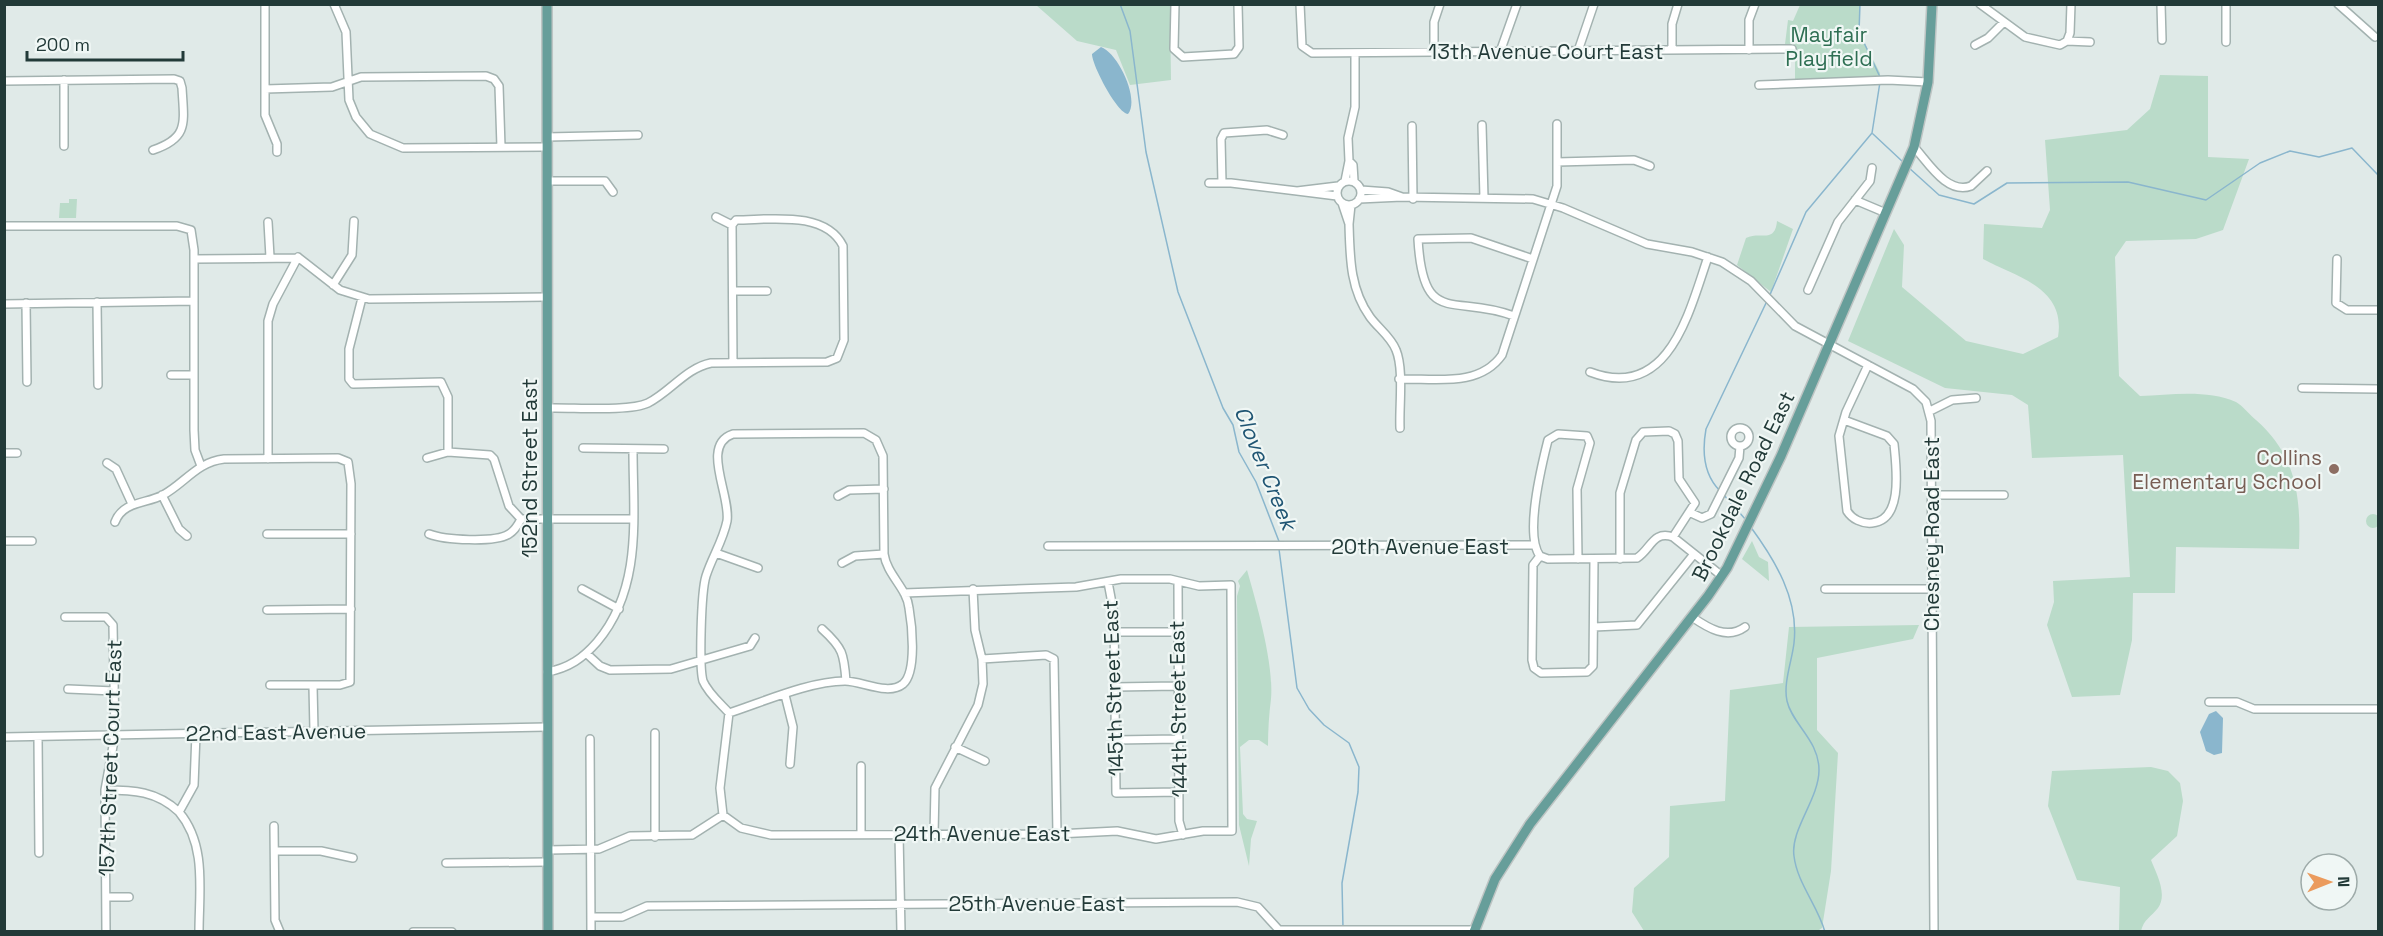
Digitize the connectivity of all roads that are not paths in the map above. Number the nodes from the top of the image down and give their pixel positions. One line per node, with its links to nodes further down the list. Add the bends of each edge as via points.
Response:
1 (265, 4): 37 (street)
2 (334, 4): 34 (street, via 346,32)
3 (547, 4): 43 (main road, 152nd Street East)
4 (1175, 4): 5 (street, via 1174,47 1183,57 1236,52)
5 (1238, 4)
6 (1300, 4): 31 (street, 13th Avenue Court East, via 1303,47 1312,53)
7 (1440, 4): 29 (street, via 1434,22)
8 (1517, 4): 30 (street)
9 (1594, 4): 28 (street)
10 (1678, 4): 26 (street, via 1672,24)
11 (1755, 4): 27 (street, via 1749,20)
12 (1932, 4): 35 (main road, Brookdale Road East)
13 (1980, 4): 18 (street)
14 (2071, 4): 21 (street)
15 (2162, 4): 20 (street)
16 (2226, 4): 23 (street)
17 (2338, 4): 19 (street)
18 (2004, 22): 21 (street, via 2035,41 2060,45); 24 (street)
19 (2375, 37)
20 (2162, 40)
21 (2067, 41): 22 (street)
22 (2090, 42)
23 (2226, 42)
24 (1975, 45)
25 (1792, 49): 27 (street, 13th Avenue Court East)
26 (1672, 50): 27 (street, 13th Avenue Court East); 28 (street, 13th Avenue Court East)
27 (1749, 50)
28 (1578, 51): 30 (street, 13th Avenue Court East)
29 (1434, 52): 30 (street, 13th Avenue Court East); 31 (street, 13th Avenue Court East)
30 (1500, 52)
31 (1355, 53): 49 (street)
32 (63, 80): 33 (street); 44 (street); 47 (street, via 180,81 182,132 174,142)
33 (4, 81)
34 (348, 81): 37 (street, via 315,89); 45 (street, via 349,100 356,117 370,134 387,143 403,148); 45 (street, via 361,77 491,77 499,86)
35 (1928, 82): 36 (street); 46 (main road, Brookdale Road East)
36 (1759, 85)
37 (265, 89): 48 (street, via 265,115)
38 (1557, 124): 50 (street)
39 (1482, 125): 65 (street)
40 (1412, 126): 67 (street)
41 (638, 135): 43 (street)
42 (1283, 135): 58 (street, via 1267,130 1224,133)
43 (546, 142): 45 (street); 54 (main road, 152nd Street East)
44 (64, 146)
45 (501, 147)
46 (1914, 147): 53 (street, via 1953,186 1971,186); 72 (main road, Brookdale Road East)
47 (153, 150)
48 (277, 152)
49 (1349, 161): 55 (street); 56 (street)
50 (1557, 162): 51 (street, via 1634,160); 70 (street, via 1557,186)
51 (1650, 166)
52 (1872, 168): 68 (street, via 1870,181)
53 (1987, 171)
54 (547, 181): 62 (street, via 605,181); 89 (main road, 152nd Street East)
55 (1346, 181): 56 (street); 59 (street)
56 (1354, 182): 61 (street)
57 (1209, 183): 58 (street)
58 (1222, 183): 60 (street)
59 (1338, 186): 60 (street); 63 (street)
60 (1297, 190): 63 (street)
61 (1361, 190): 64 (street); 66 (street)
62 (613, 192)
63 (1337, 196): 69 (street)
64 (1402, 197): 66 (street); 67 (street, Chesney Road East)
65 (1484, 198): 67 (street, Chesney Road East); 70 (street, Chesney Road East, via 1523,198)
66 (1359, 199): 71 (street)
67 (1413, 199)
68 (1855, 200): 72 (street); 86 (street, via 1838,222)
69 (1342, 203): 71 (street); 76 (street)
70 (1551, 204): 81 (street, Chesney Road East, via 1647,244); 83 (street)
71 (1352, 205): 76 (street)
72 (1886, 213): 97 (main road, Brookdale Road East)
73 (716, 217): 77 (street)
74 (354, 221): 85 (street, via 352,255)
75 (268, 222): 79 (street)
76 (1349, 224): 103 (street, via 1356,290 1368,314 1396,350)
77 (732, 225): 87 (street); 98 (street, via 736,220 805,220 840,240 844,340 841,354 827,362)
78 (4, 226): 82 (street, via 177,225 189,228)
79 (270, 257): 80 (street); 82 (street)
80 (298, 257): 85 (street); 121 (street, via 268,321)
81 (1708, 257): 97 (street, Chesney Road East, via 1742,274 1796,326); 100 (street, via 1685,320 1661,362 1638,375 1602,376)
82 (194, 259): 91 (street)
83 (1533, 259): 96 (street); 96 (street, via 1471,238 1419,239 1421,275 1438,298 1455,307 1490,308)
84 (2337, 259): 95 (street, via 2338,305 2347,310)
85 (333, 285): 90 (street)
86 (1808, 290)
87 (733, 291): 88 (street); 98 (street)
88 (766, 291)
89 (546, 297): 90 (street); 109 (main road, 152nd Street East)
90 (362, 298): 117 (street, via 349,348 348,377 351,382 441,382 448,397)
91 (194, 301): 92 (street); 102 (street)
92 (97, 302): 93 (street); 105 (street)
93 (26, 303): 94 (street); 104 (street)
94 (4, 304)
95 (2379, 310)
96 (1514, 316): 103 (street, via 1502,355 1486,371 1464,378)
97 (1830, 346): 99 (street, Chesney Road East); 153 (main road, Brookdale Road East)
98 (733, 363): 109 (street, via 704,364 646,404)
99 (1868, 365): 110 (street, Chesney Road East, via 1913,389); 111 (street)
100 (1590, 372)
101 (171, 375): 102 (street)
102 (194, 375): 123 (street, via 195,450)
103 (1399, 378): 112 (street)
104 (27, 382)
105 (98, 385)
106 (2302, 388): 107 (street)
107 (2379, 389)
108 (1977, 398): 110 (street, via 1952,400)
109 (547, 408): 133 (main road, 152nd Street East)
110 (1930, 411): 126 (street, Chesney Road East)
111 (1844, 420): 111 (street, via 1893,440 1894,504 1887,516 1873,523 1860,521 1847,511 1839,441)
112 (1400, 428)
113 (1740, 446): 130 (street, via 1739,458 1712,514 1702,518)
114 (583, 448): 116 (street)
115 (664, 449): 116 (street)
116 (633, 450): 132 (street)
117 (448, 452): 120 (street); 131 (street, via 492,456 509,506)
118 (4, 453): 119 (street)
119 (17, 453)
120 (427, 458)
121 (268, 459): 123 (street, via 220,460); 136 (street, via 338,458 348,462)
122 (107, 462): 129 (street, via 116,469)
123 (201, 466): 125 (street)
124 (884, 489): 128 (street, via 849,490); 144 (street, via 883,456 876,440 868,435 737,433 724,439 716,452 727,515); 145 (street)
125 (162, 495): 129 (street); 138 (street, via 179,529)
126 (1931, 495): 127 (street); 159 (street, Chesney Road East)
127 (2004, 495)
128 (837, 496)
129 (132, 504): 134 (street, via 117,515)
130 (1691, 513): 139 (street); 150 (street, via 1695,503 1679,479 1675,434 1640,434 1620,493)
131 (521, 519): 133 (street); 137 (street, via 512,532 502,537 442,539)
132 (633, 519): 133 (street); 162 (street, via 631,570)
133 (547, 520): 175 (main road, 152nd Street East)
134 (115, 522)
135 (267, 534): 136 (street)
136 (351, 534): 161 (street)
137 (429, 534)
138 (187, 536)
139 (1673, 537): 146 (street); 150 (street, 20th Avenue East, via 1660,535 1639,557)
140 (4, 541): 141 (street)
141 (32, 541)
142 (1535, 545): 143 (street, 20th Avenue East); 147 (street, 20th Avenue East); 148 (street, via 1537,481 1548,440 1558,434 1587,436 1590,447 1577,489)
143 (1048, 546)
144 (716, 553): 152 (street); 174 (street, via 704,587)
145 (884, 554): 151 (street, via 855,556); 160 (street, via 888,569)
146 (1694, 554): 153 (street); 166 (street, via 1636,625)
147 (1540, 556): 148 (street, 20th Avenue East); 166 (street, via 1533,565 1533,668 1541,673 1587,672 1594,663)
148 (1578, 559): 149 (street, 20th Avenue East)
149 (1594, 559): 150 (street, 20th Avenue East); 166 (street)
150 (1620, 559)
151 (842, 563)
152 (758, 568)
153 (1722, 576): 165 (main road, Brookdale Road East)
154 (1108, 582): 155 (street); 157 (street, via 1076,587); 169 (street, 145th Street East)
155 (1178, 582): 170 (street, 144th Street East); 210 (street, 24th Avenue East, via 1231,585 1232,831)
156 (582, 589): 162 (street)
157 (973, 589): 160 (street); 173 (street, via 975,630)
158 (1825, 589): 159 (street)
159 (1931, 589): 233 (street, Chesney Road East)
160 (904, 593): 176 (street, via 910,615 911,671 902,684 892,688)
161 (351, 609): 163 (street); 178 (street, via 350,682)
162 (619, 609): 172 (street)
163 (267, 610)
164 (65, 617): 182 (street, 157th Street Court East, via 101,616 112,620)
165 (1692, 617): 167 (street, via 1722,632); 224 (main road, Brookdale Road East, via 1530,824 1495,879)
166 (1594, 627)
167 (1745, 627)
168 (822, 629): 176 (street, via 843,652)
169 (1114, 632): 170 (street); 180 (street, 145th Street East)
170 (1177, 632): 179 (street, 144th Street East)
171 (754, 638): 174 (street, via 750,646)
172 (587, 654): 174 (street, via 610,670 670,669); 175 (street, via 565,668)
173 (982, 659): 197 (street, via 981,697); 209 (street, via 1046,655 1054,659)
174 (702, 661): 186 (street, via 704,683)
175 (547, 672): 187 (main road, 152nd Street East)
176 (846, 681): 183 (street)
177 (270, 685): 178 (street)
178 (313, 686): 188 (street)
179 (1178, 686): 180 (street); 195 (street, 144th Street East)
180 (1115, 687): 196 (street, 145th Street East)
181 (68, 688): 182 (street)
182 (114, 691): 191 (street, 157th Street Court East)
183 (785, 695): 186 (street); 199 (street, via 793,727)
184 (2209, 702): 185 (street, via 2237,702 2254,709)
185 (2379, 710)
186 (729, 713): 204 (street, via 720,793)
187 (547, 727): 188 (street, 22nd East Avenue); 212 (main road, 152nd Street East)
188 (314, 731): 190 (street, 22nd East Avenue)
189 (655, 733): 211 (street)
190 (196, 734): 191 (street, 22nd East Avenue); 203 (street, via 194,785)
191 (115, 735): 193 (street, 22nd East Avenue); 201 (street, 157th Street Court East)
192 (4, 737): 193 (street, 22nd East Avenue)
193 (38, 737): 215 (street)
194 (590, 739): 213 (street)
195 (1178, 739): 196 (street); 202 (street, 144th Street East)
196 (1115, 740): 202 (street, 145th Street East, via 1116,793)
197 (955, 747): 198 (street); 208 (street, via 935,788)
198 (985, 761)
199 (789, 764)
200 (861, 766): 206 (street)
201 (105, 790): 203 (street, via 140,791 165,801); 219 (street, 157th Street Court East)
202 (1179, 792): 210 (street, 144th Street East)
203 (178, 812): 226 (street, via 197,845)
204 (723, 815): 206 (street, 24th Avenue East, via 749,830 771,834); 211 (street, via 692,835)
205 (274, 826): 214 (street)
206 (861, 834): 207 (street, 24th Avenue East)
207 (899, 834): 208 (street, 24th Avenue East); 221 (street)
208 (934, 834): 209 (street, 24th Avenue East)
209 (1057, 834): 210 (street, 24th Avenue East, via 1117,831 1155,839)
210 (1183, 835)
211 (655, 837): 213 (street, via 630,836)
212 (548, 850): 213 (street); 217 (main road, 152nd Street East)
213 (590, 850): 222 (street)
214 (275, 851): 216 (street, via 321,851); 227 (street, via 275,920)
215 (39, 853)
216 (353, 858)
217 (547, 862): 218 (street); 230 (main road, 152nd Street East)
218 (446, 863)
219 (106, 897): 220 (street); 225 (street, 157th Street Court East)
220 (129, 897)
221 (900, 904): 222 (street, 25th Avenue East, via 647,906 622,916); 223 (street, 25th Avenue East, via 1237,902 1258,907); 232 (street)
222 (591, 917): 231 (street)
223 (1279, 931): 224 (street, 25th Avenue East)
224 (1474, 931)
225 (106, 932)
226 (199, 932)
227 (280, 932)
228 (413, 932): 229 (street)
229 (452, 932)
230 (548, 932)
231 (591, 932)
232 (901, 932)
233 (1934, 932)

